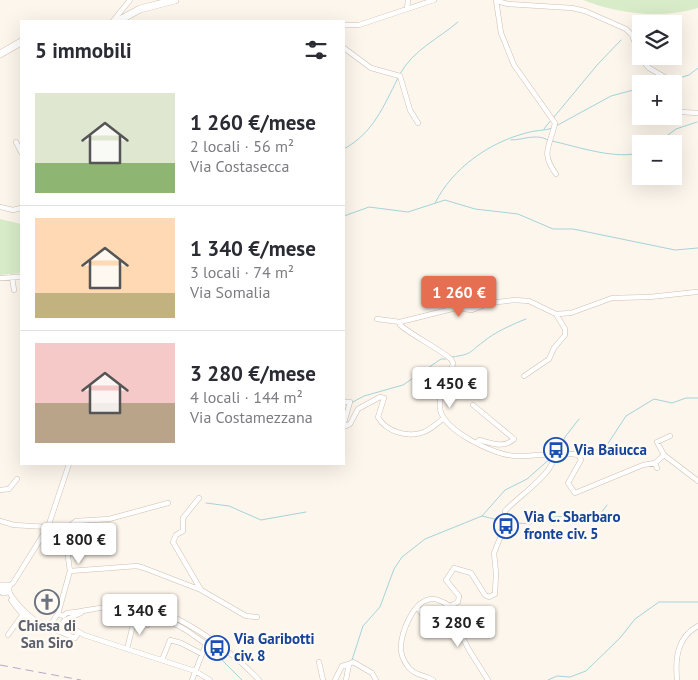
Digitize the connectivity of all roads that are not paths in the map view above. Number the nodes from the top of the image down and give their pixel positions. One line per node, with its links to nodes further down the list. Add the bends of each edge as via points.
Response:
1 (130, 0): 7 (street)
2 (175, 0): 8 (street, via 140,9)
3 (408, 0): 6 (street)
4 (434, 0): 6 (street)
5 (497, 1): 13 (street, via 572,8 626,28 632,34 641,60); 19 (street, via 501,33 516,69 556,123 546,155 546,161)
6 (407, 8): 9 (street, via 359,25)
7 (114, 20)
8 (120, 20)
9 (345, 25)
10 (20, 43): 12 (street)
11 (345, 49): 16 (street, via 371,68 400,76 410,110)
12 (0, 54)
13 (661, 75)
14 (682, 112): 15 (street)
15 (698, 113)
16 (418, 123)
17 (16, 142): 18 (street)
18 (20, 150)
19 (556, 174)
20 (0, 207): 21 (street)
21 (20, 208)
22 (12, 277): 23 (street); 24 (street); 25 (street)
23 (20, 277)
24 (0, 278)
25 (14, 290)
26 (696, 292): 27 (street, via 612,298 586,309)
27 (556, 314): 29 (street, via 529,301 514,300 490,303 472,310 456,308); 30 (street, via 565,335 549,359)
28 (377, 319): 29 (street)
29 (400, 322): 33 (street, via 402,327 453,363 440,401)
30 (524, 376)
31 (345, 402): 34 (street, via 350,402 350,408)
32 (473, 405): 37 (street, via 514,439 505,445 480,440)
33 (444, 418): 35 (street, via 423,432 404,434 390,430 378,417 384,403 384,398 380,397 358,409 350,424); 37 (street)
34 (345, 420)
35 (345, 424)
36 (670, 436): 39 (street, via 657,442)
37 (478, 443): 38 (street, via 503,455)
38 (554, 454): 39 (street, via 582,457 568,483 572,492 577,493 633,469 656,466); 52 (street, via 545,473 505,511 504,528 494,553 495,594 489,597 470,573 454,568 446,580 459,596 458,602 450,606)
39 (664, 455): 42 (street)
40 (68, 465): 47 (street)
41 (17, 479): 43 (street, via 9,489)
42 (698, 481)
43 (0, 490)
44 (199, 498): 51 (street, via 183,518 183,531 173,542)
45 (168, 503): 48 (street, via 109,519 76,521)
46 (0, 521): 47 (street)
47 (48, 527): 48 (street); 50 (street, via 13,583)
48 (58, 536): 49 (street, via 66,543)
49 (70, 570): 51 (street, via 137,566); 57 (street)
50 (4, 588): 56 (street); 60 (street, via 33,619 45,624)
51 (201, 590): 58 (street, via 246,616)
52 (446, 604): 54 (street, via 433,599); 81 (street)
53 (134, 605): 57 (street, via 116,605); 68 (street, via 156,612 206,644); 75 (street, via 154,608 186,623 241,662)
54 (417, 607): 64 (street); 80 (street, via 406,626 401,652 414,673)
55 (120, 610): 59 (street)
56 (23, 614): 63 (street, via 34,624); 66 (street)
57 (64, 617): 60 (street); 60 (street, via 59,625); 65 (street)
58 (257, 617)
59 (135, 618): 61 (street); 67 (street)
60 (55, 621): 63 (street)
61 (148, 625)
62 (698, 626): 82 (street, via 681,641)
63 (48, 627): 65 (street, via 75,638)
64 (434, 629)
65 (82, 634): 67 (street)
66 (8, 635)
67 (127, 649): 69 (street)
68 (202, 654): 69 (street, via 182,642 170,640); 72 (street)
69 (162, 660): 72 (street)
70 (319, 662): 76 (street)
71 (349, 664): 77 (street, via 342,666); 78 (street); 79 (street, via 359,664)
72 (195, 671): 73 (street); 74 (street)
73 (192, 680)
74 (210, 680)
75 (260, 680)
76 (322, 680)
77 (335, 680)
78 (346, 680)
79 (376, 680)
80 (433, 680)
81 (488, 680)
82 (677, 680)

